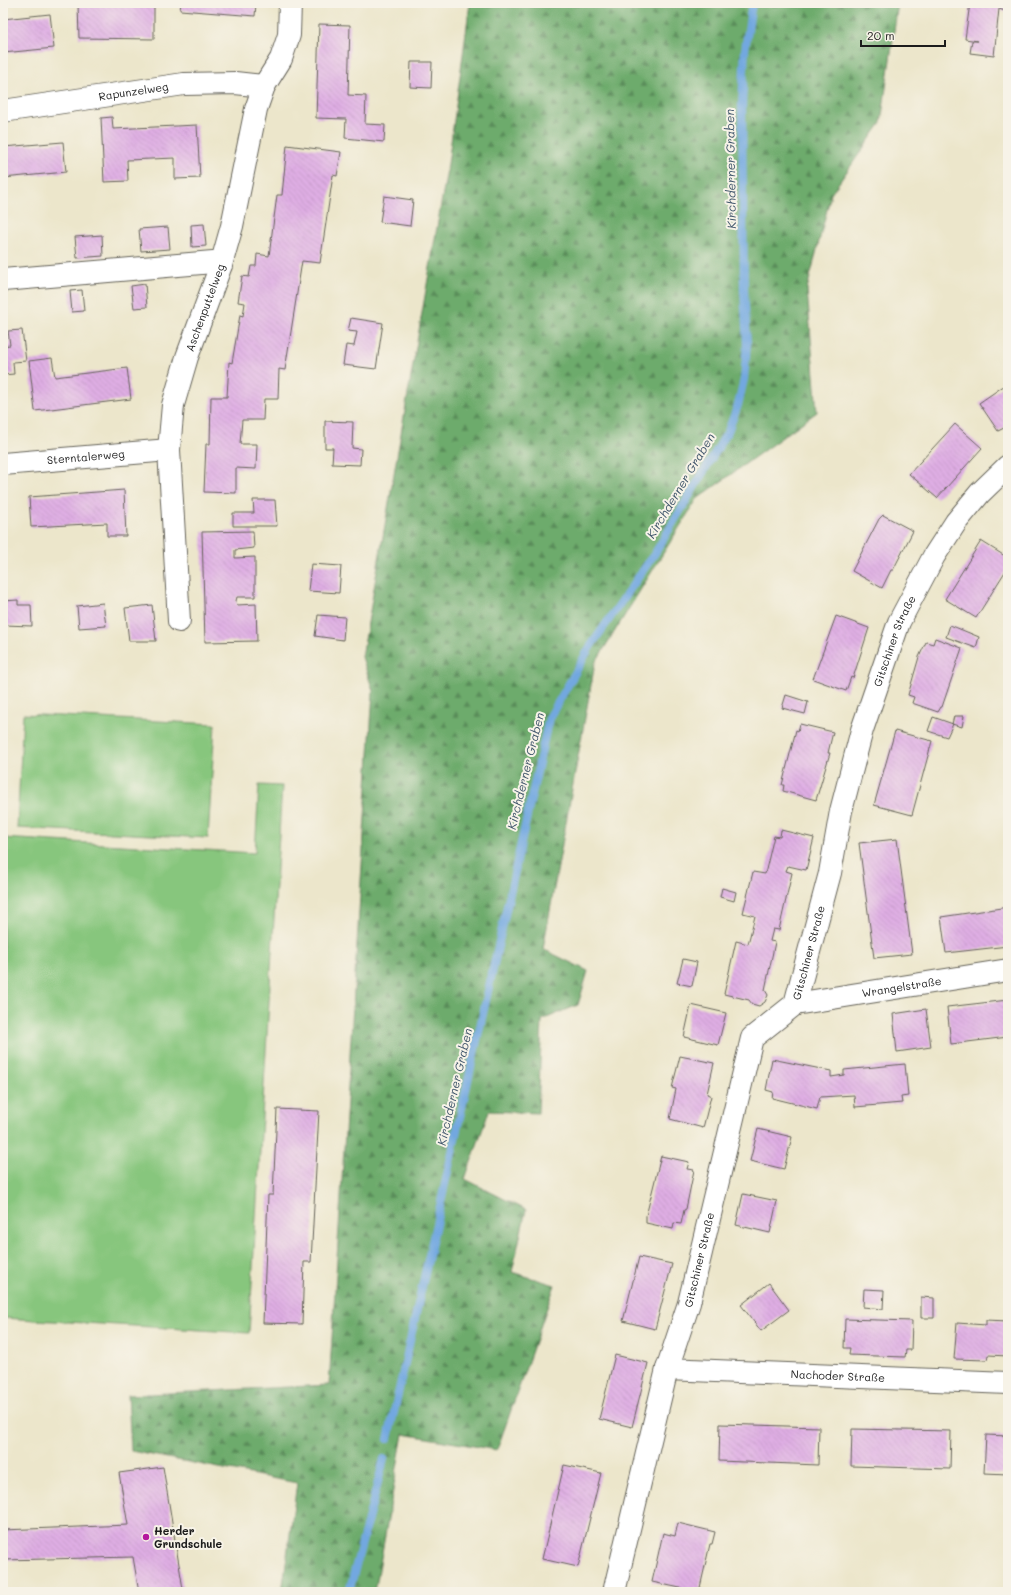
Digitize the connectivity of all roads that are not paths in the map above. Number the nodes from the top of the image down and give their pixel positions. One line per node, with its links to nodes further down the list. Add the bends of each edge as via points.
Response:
1 (290, 3): 2 (street, Aschenputtelweg, via 289,35 281,59)
2 (264, 86): 3 (street, Rapunzelweg, via 236,83 184,84); 4 (street, Aschenputtelweg, via 256,109 232,226)
3 (3, 111)
4 (221, 265): 5 (street, via 213,262); 6 (street, Aschenputtelweg, via 187,357 173,405)
5 (3, 280)
6 (169, 450): 7 (street, Sterntalerweg); 9 (street, Aschenputtelweg)
7 (3, 464)
8 (1008, 466): 11 (street, Gitschiner Straße, via 980,493 956,522 934,556 899,622 862,730 841,811 830,873)
9 (179, 621)
10 (1008, 970): 11 (street, Wrangelstraße)
11 (795, 1004): 12 (street, Gitschiner Straße, via 752,1038 689,1303)
12 (667, 1369): 13 (street, Nachoder Straße); 14 (street, Gitschiner Straße)
13 (1008, 1383)
14 (614, 1592)

